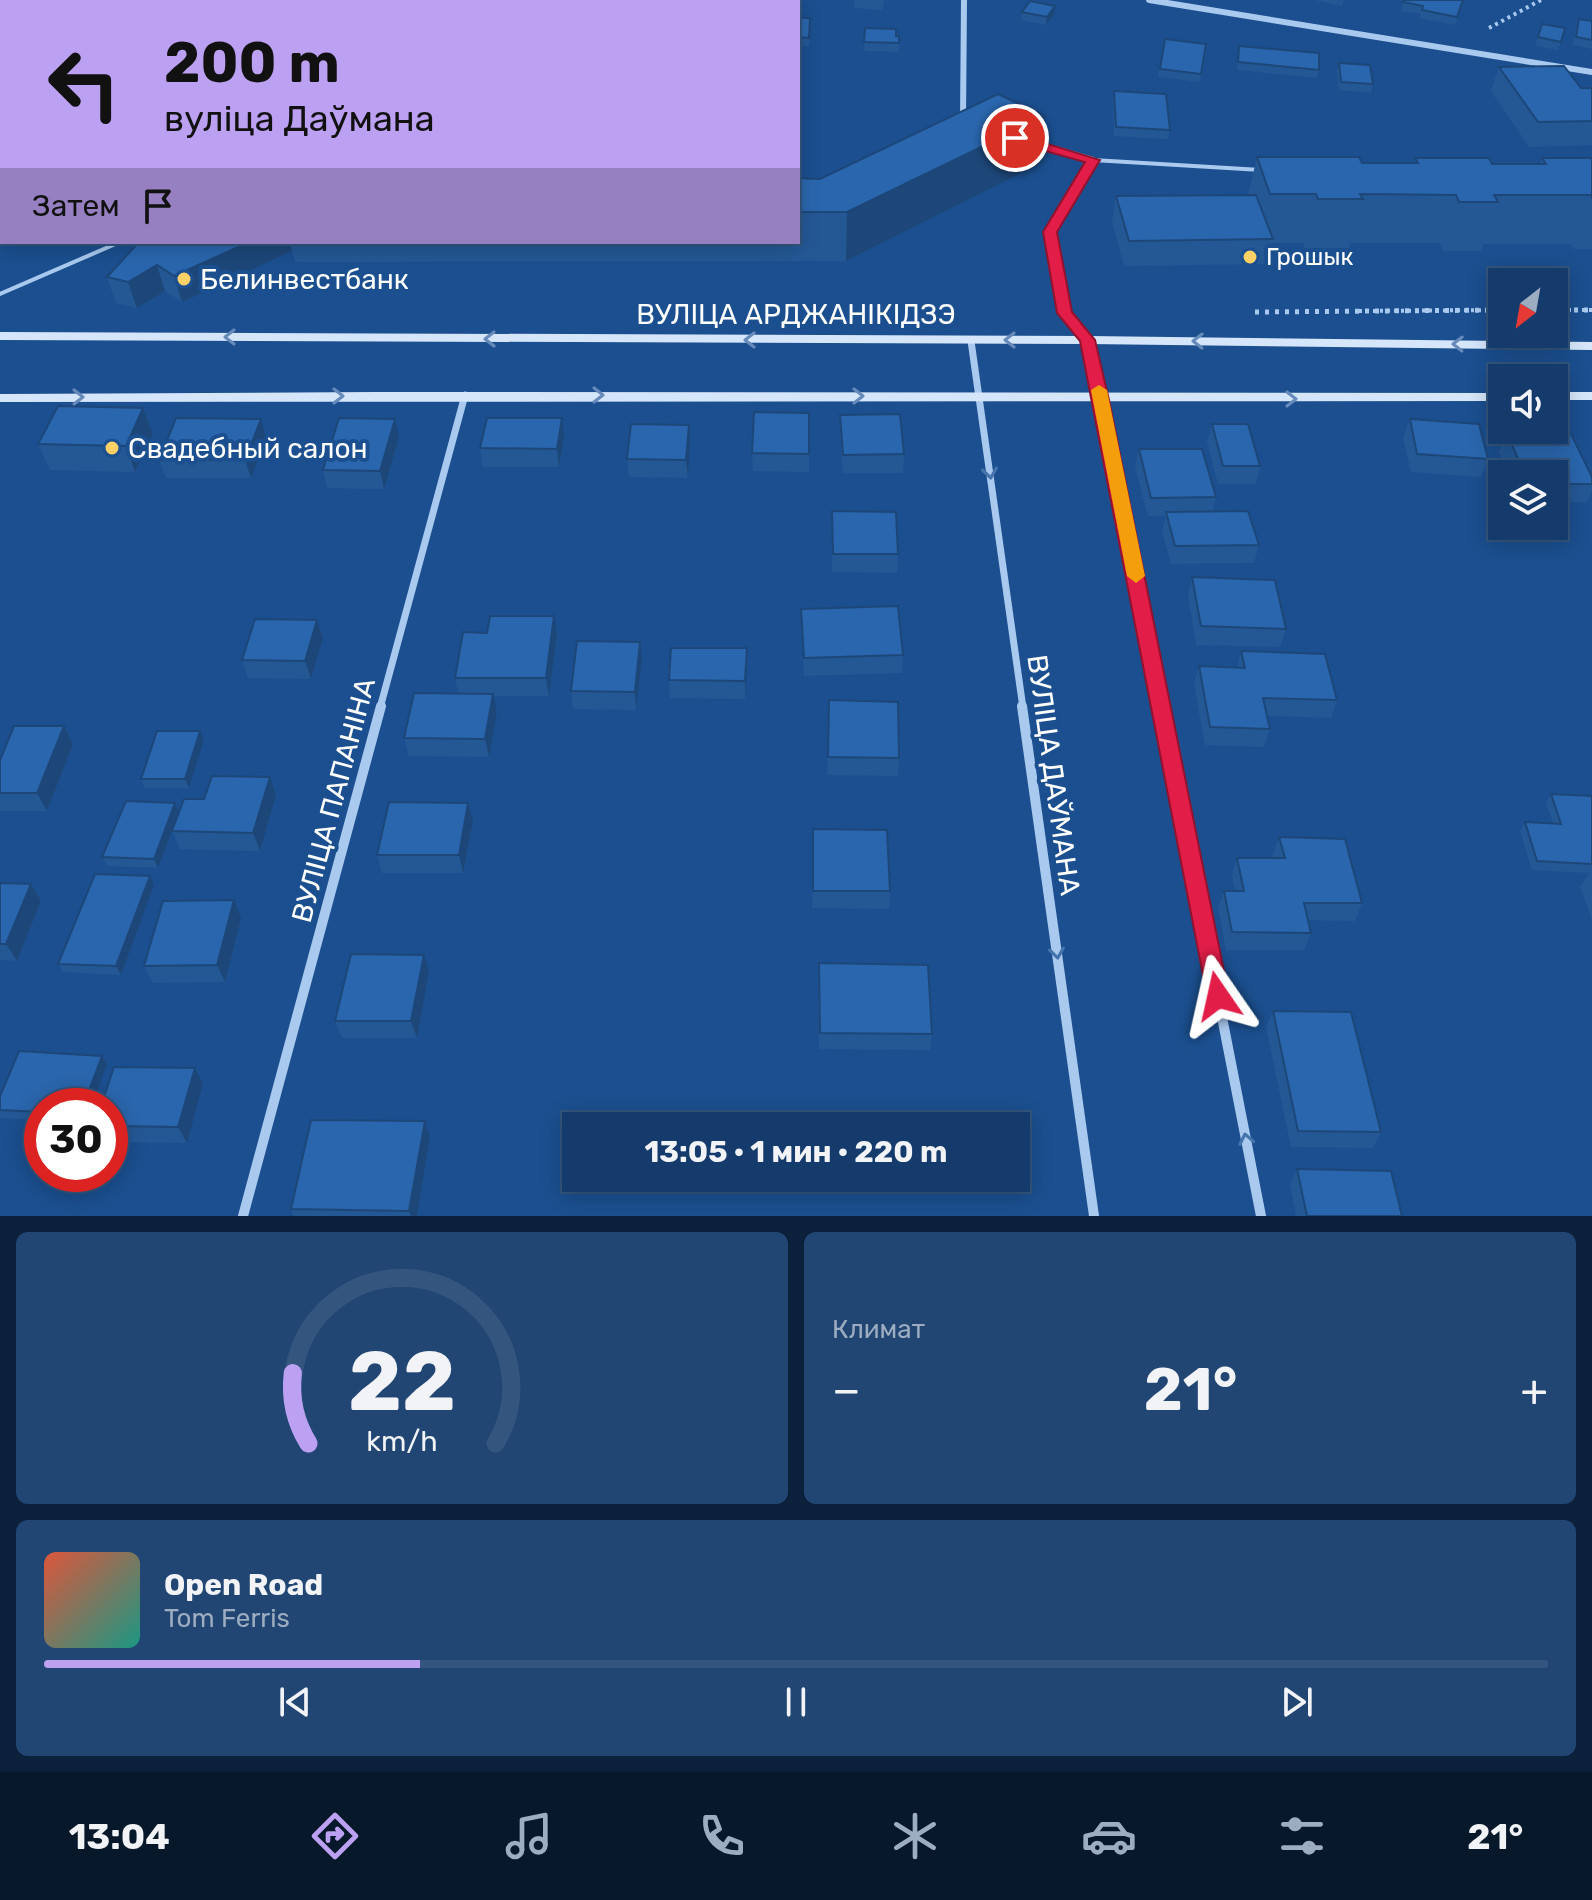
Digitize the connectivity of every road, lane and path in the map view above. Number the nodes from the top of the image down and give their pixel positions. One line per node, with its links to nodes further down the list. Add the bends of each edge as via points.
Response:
1 (964, 0): 6 (street, via 963,123)
2 (1149, 0): 4 (street)
3 (1541, 0): 4 (path, via 1498,21)
4 (1462, 51): 5 (street)
5 (1592, 72)
6 (977, 127)
7 (1021, 139): 8 (street)
8 (1093, 160): 9 (lane); 17 (street, via 1050,232 1064,313)
9 (1263, 170)
10 (115, 244): 11 (lane)
11 (0, 294)
12 (1488, 310): 15 (path)
13 (1568, 310): 14 (path)
14 (1592, 310)
15 (1252, 312)
16 (0, 336): 18 (main road, ВУЛІЦА АРДЖАНІКІДЗЭ, one-way to 16)
17 (1088, 340): 18 (main road, ВУЛІЦА АРДЖАНІКІДЗЭ, one-way to 18); 19 (main road, ВУЛІЦА АРДЖАНІКІДЗЭ, one-way to 17); 26 (street)
18 (971, 341): 21 (street, ВУЛІЦА ДАЎМАНА)
19 (1592, 346)
20 (465, 395): 21 (main road, one-way to 21); 25 (main road, one-way to 20); 27 (street, ВУЛІЦА ПАПАНІНА)
21 (979, 396): 26 (main road); 28 (street, ВУЛІЦА ДАЎМАНА, one-way to 28)
22 (1568, 396): 23 (main road)
23 (1592, 396)
24 (1488, 397): 26 (main road, one-way to 24)
25 (0, 398)
26 (1101, 400): 29 (street, one-way to 26)
27 (243, 1216)
28 (1094, 1216)
29 (1261, 1216)

